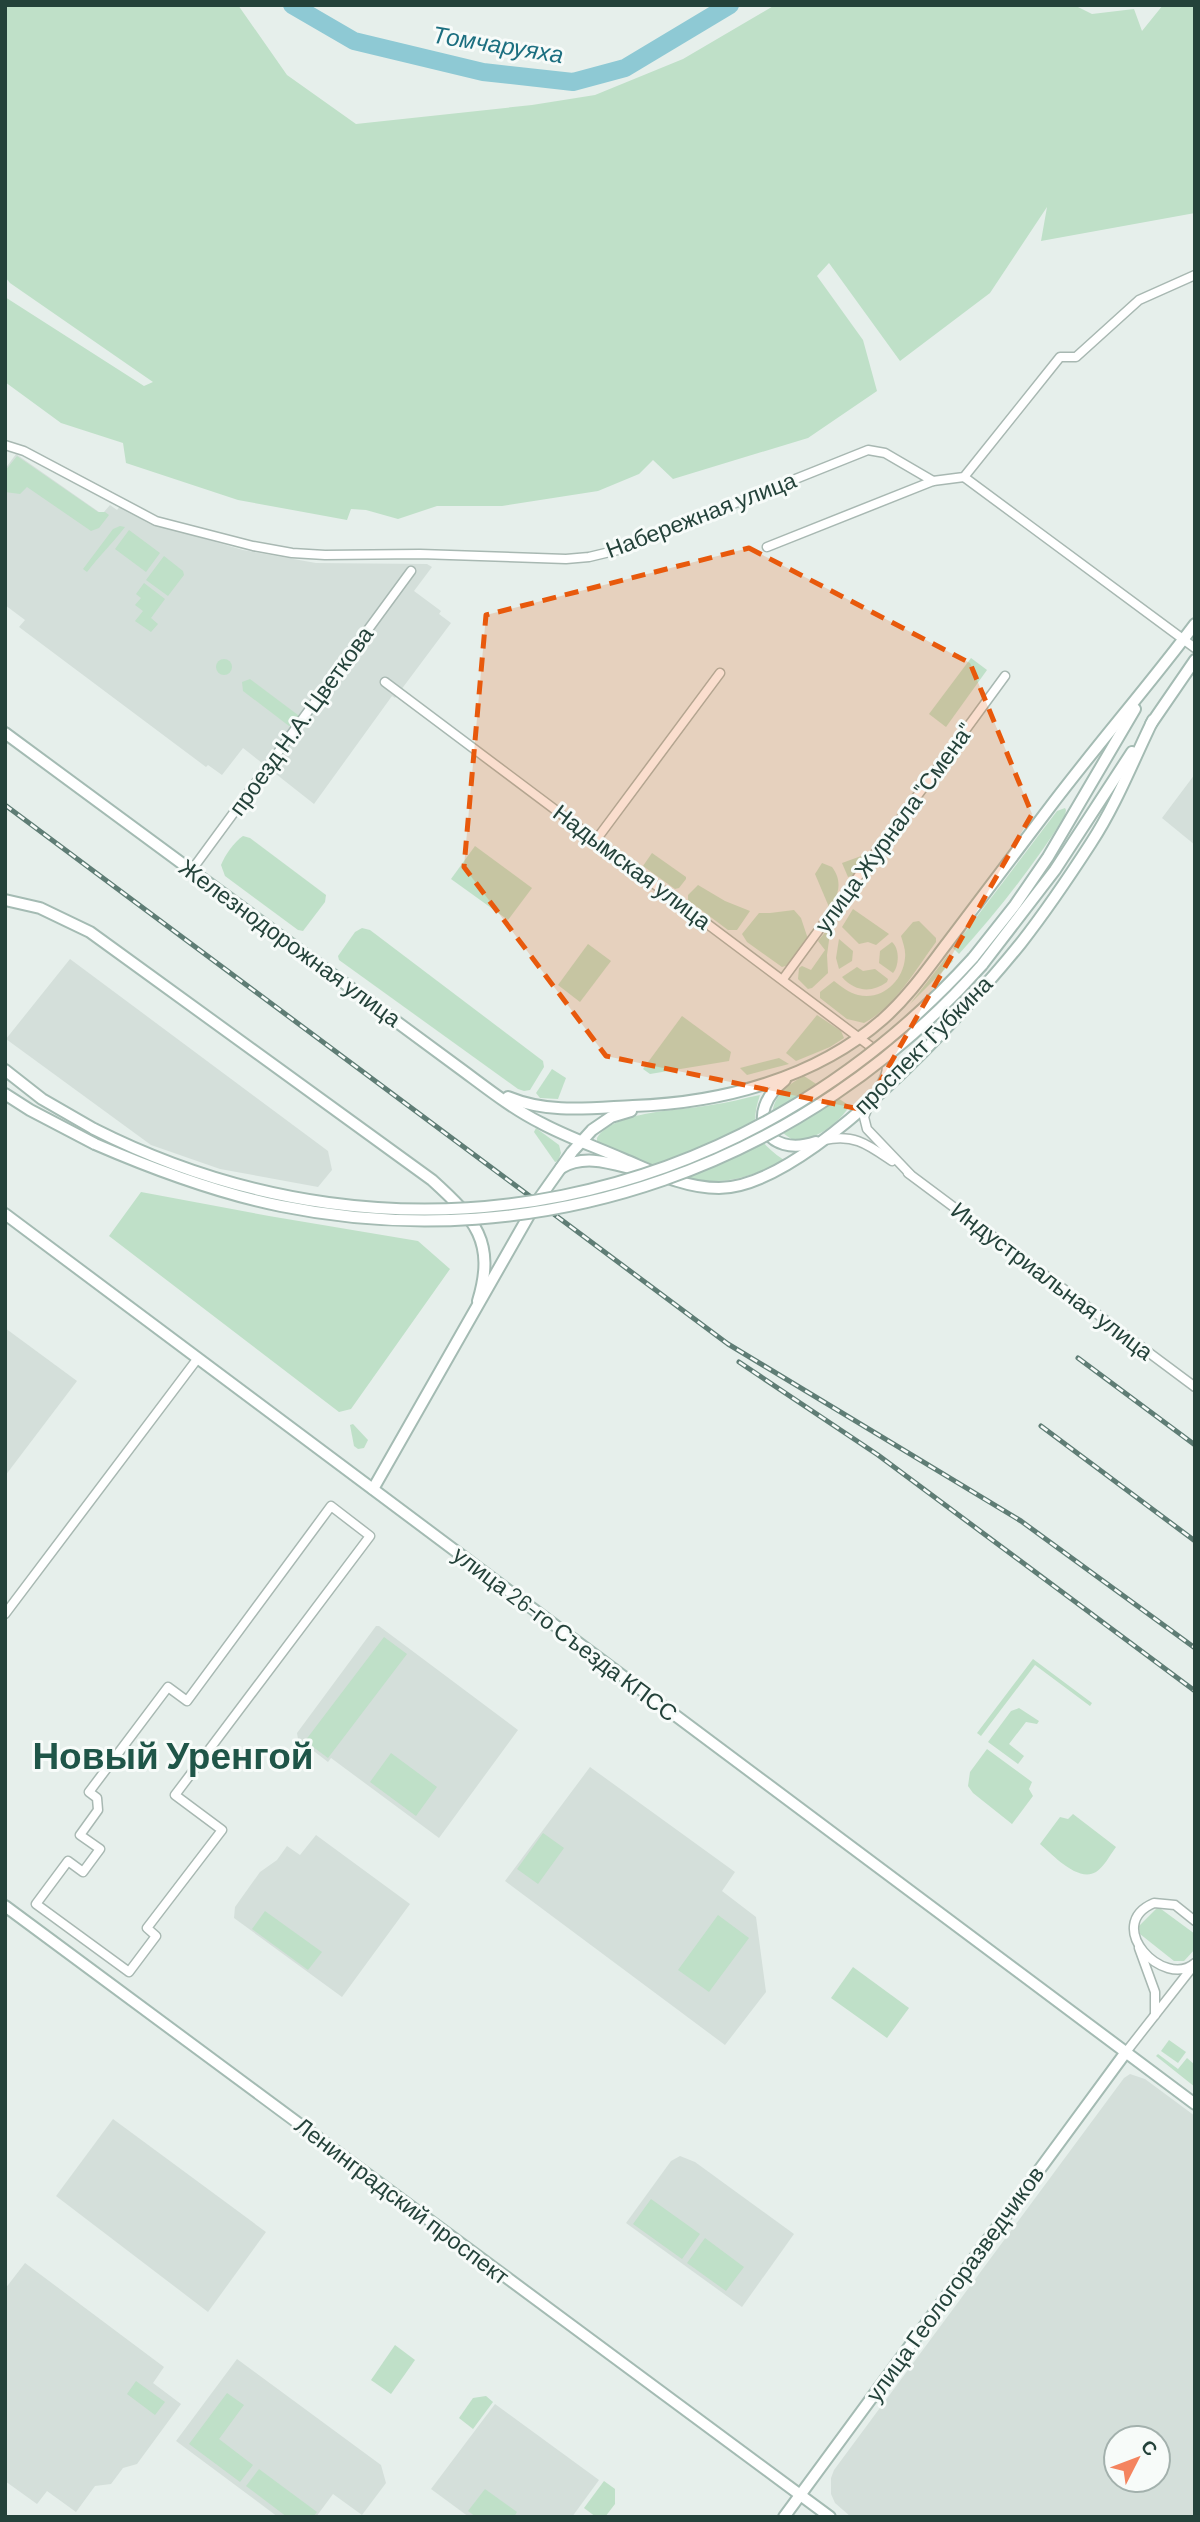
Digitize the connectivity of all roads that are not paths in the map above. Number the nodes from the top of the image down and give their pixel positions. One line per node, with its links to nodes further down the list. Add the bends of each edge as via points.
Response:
1 (1195, 275): 3 (street, via 1139,300 1076,357 1060,357)
2 (5, 445): 4 (street, Набережная улица, via 156,521 253,546 325,555 589,557 618,550 868,450 885,453)
3 (964, 477): 4 (street); 8 (street)
4 (933, 481): 5 (street)
5 (766, 547)
6 (411, 571): 18 (street, проезд Н.А. Цветкова)
7 (1195, 624): 8 (main road, проспект Губкина)
8 (1183, 639): 9 (street); 11 (main road, проспект Губкина)
9 (1195, 648)
10 (1195, 660): 15 (main road, проспект Губкина)
11 (1158, 671): 20 (main road, via 1048,856); 22 (main road, проспект Губкина, via 911,990)
12 (720, 673): 17 (street)
13 (1005, 676): 21 (street, улица Журнала "Смена")
14 (385, 682): 17 (street, Надымская улица)
15 (1153, 720): 20 (main road, проспект Губкина, via 1055,870); 27 (main road, проспект Губкина, via 1099,830 1048,907 985,985)
16 (5, 733): 18 (main road, Железнодорожная улица)
17 (596, 840): 21 (street, Надымская улица)
18 (191, 871): 25 (main road, Железнодорожная улица)
19 (5, 900): 35 (main road, via 40,908 90,932 432,1180 464,1212 481,1242 486,1263)
20 (978, 962): 23 (main road, bridge, via 887,1042 767,1123 659,1170 553,1196 492,1205 373,1208 311,1200 218,1179 94,1129 42,1100); 26 (main road, bridge, via 940,1010 894,1051 793,1122 700,1168 625,1192 515,1215 384,1220 280,1206 215,1189 96,1144)
21 (783, 979): 22 (street, Надымская улица)
22 (860, 1037): 24 (main road, проспект Губкина); 27 (street, Надымская улица, via 888,1065)
23 (5, 1070)
24 (793, 1074): 28 (main road, проспект Губкина, via 720,1094); 30 (main road, via 767,1097 761,1118 765,1128 776,1142 792,1147)
25 (489, 1089): 28 (main road, via 544,1109); 29 (main road, Железнодорожная улица, via 539,1122)
26 (5, 1094)
27 (873, 1098): 30 (main road, проспект Губкина); 32 (street, Индустриальная улица, via 864,1117 867,1129)
28 (651, 1105): 29 (main road, via 611,1116)
29 (582, 1140): 31 (main road); 33 (main road, проспект Губкина)
30 (822, 1140): 32 (street, Индустриальная улица, via 842,1137 862,1142); 33 (main road, проспект Губкина, via 773,1174 734,1187 693,1186)
31 (560, 1168): 33 (main road, via 588,1160); 35 (main road)
32 (911, 1174): 37 (street, Индустриальная улица)
33 (667, 1178)
34 (5, 1214): 36 (main road, улица 26-го Съезда КПСС)
35 (478, 1301): 38 (main road)
36 (198, 1358): 38 (main road, улица 26-го Съезда КПСС); 39 (street)
37 (1193, 1381)
38 (373, 1489): 46 (main road, улица 26-го Съезда КПСС)
39 (5, 1614)
40 (68, 1861): 40 (street, via 83,1872 100,1849 80,1835 98,1810 97,1798 89,1792 168,1687 187,1701 331,1506 370,1536 175,1795 222,1830 147,1928 156,1936 129,1972 36,1904)
41 (5, 1906): 48 (main road, Ленинградский проспект)
42 (1195, 1921): 43 (street, via 1175,1905 1154,1903 1138,1915 1133,1929)
43 (1136, 1943): 44 (street, via 1170,1970); 45 (street, via 1155,1993)
44 (1195, 1964): 45 (street)
45 (1155, 2015): 46 (street)
46 (1126, 2052): 47 (main road, улица 26-го Съезда КПСС); 48 (main road, улица Геологоразведчиков)
47 (1195, 2104)
48 (800, 2495): 49 (main road, улица Геологоразведчиков); 50 (main road, Ленинградский проспект)
49 (784, 2517)
50 (830, 2517)

